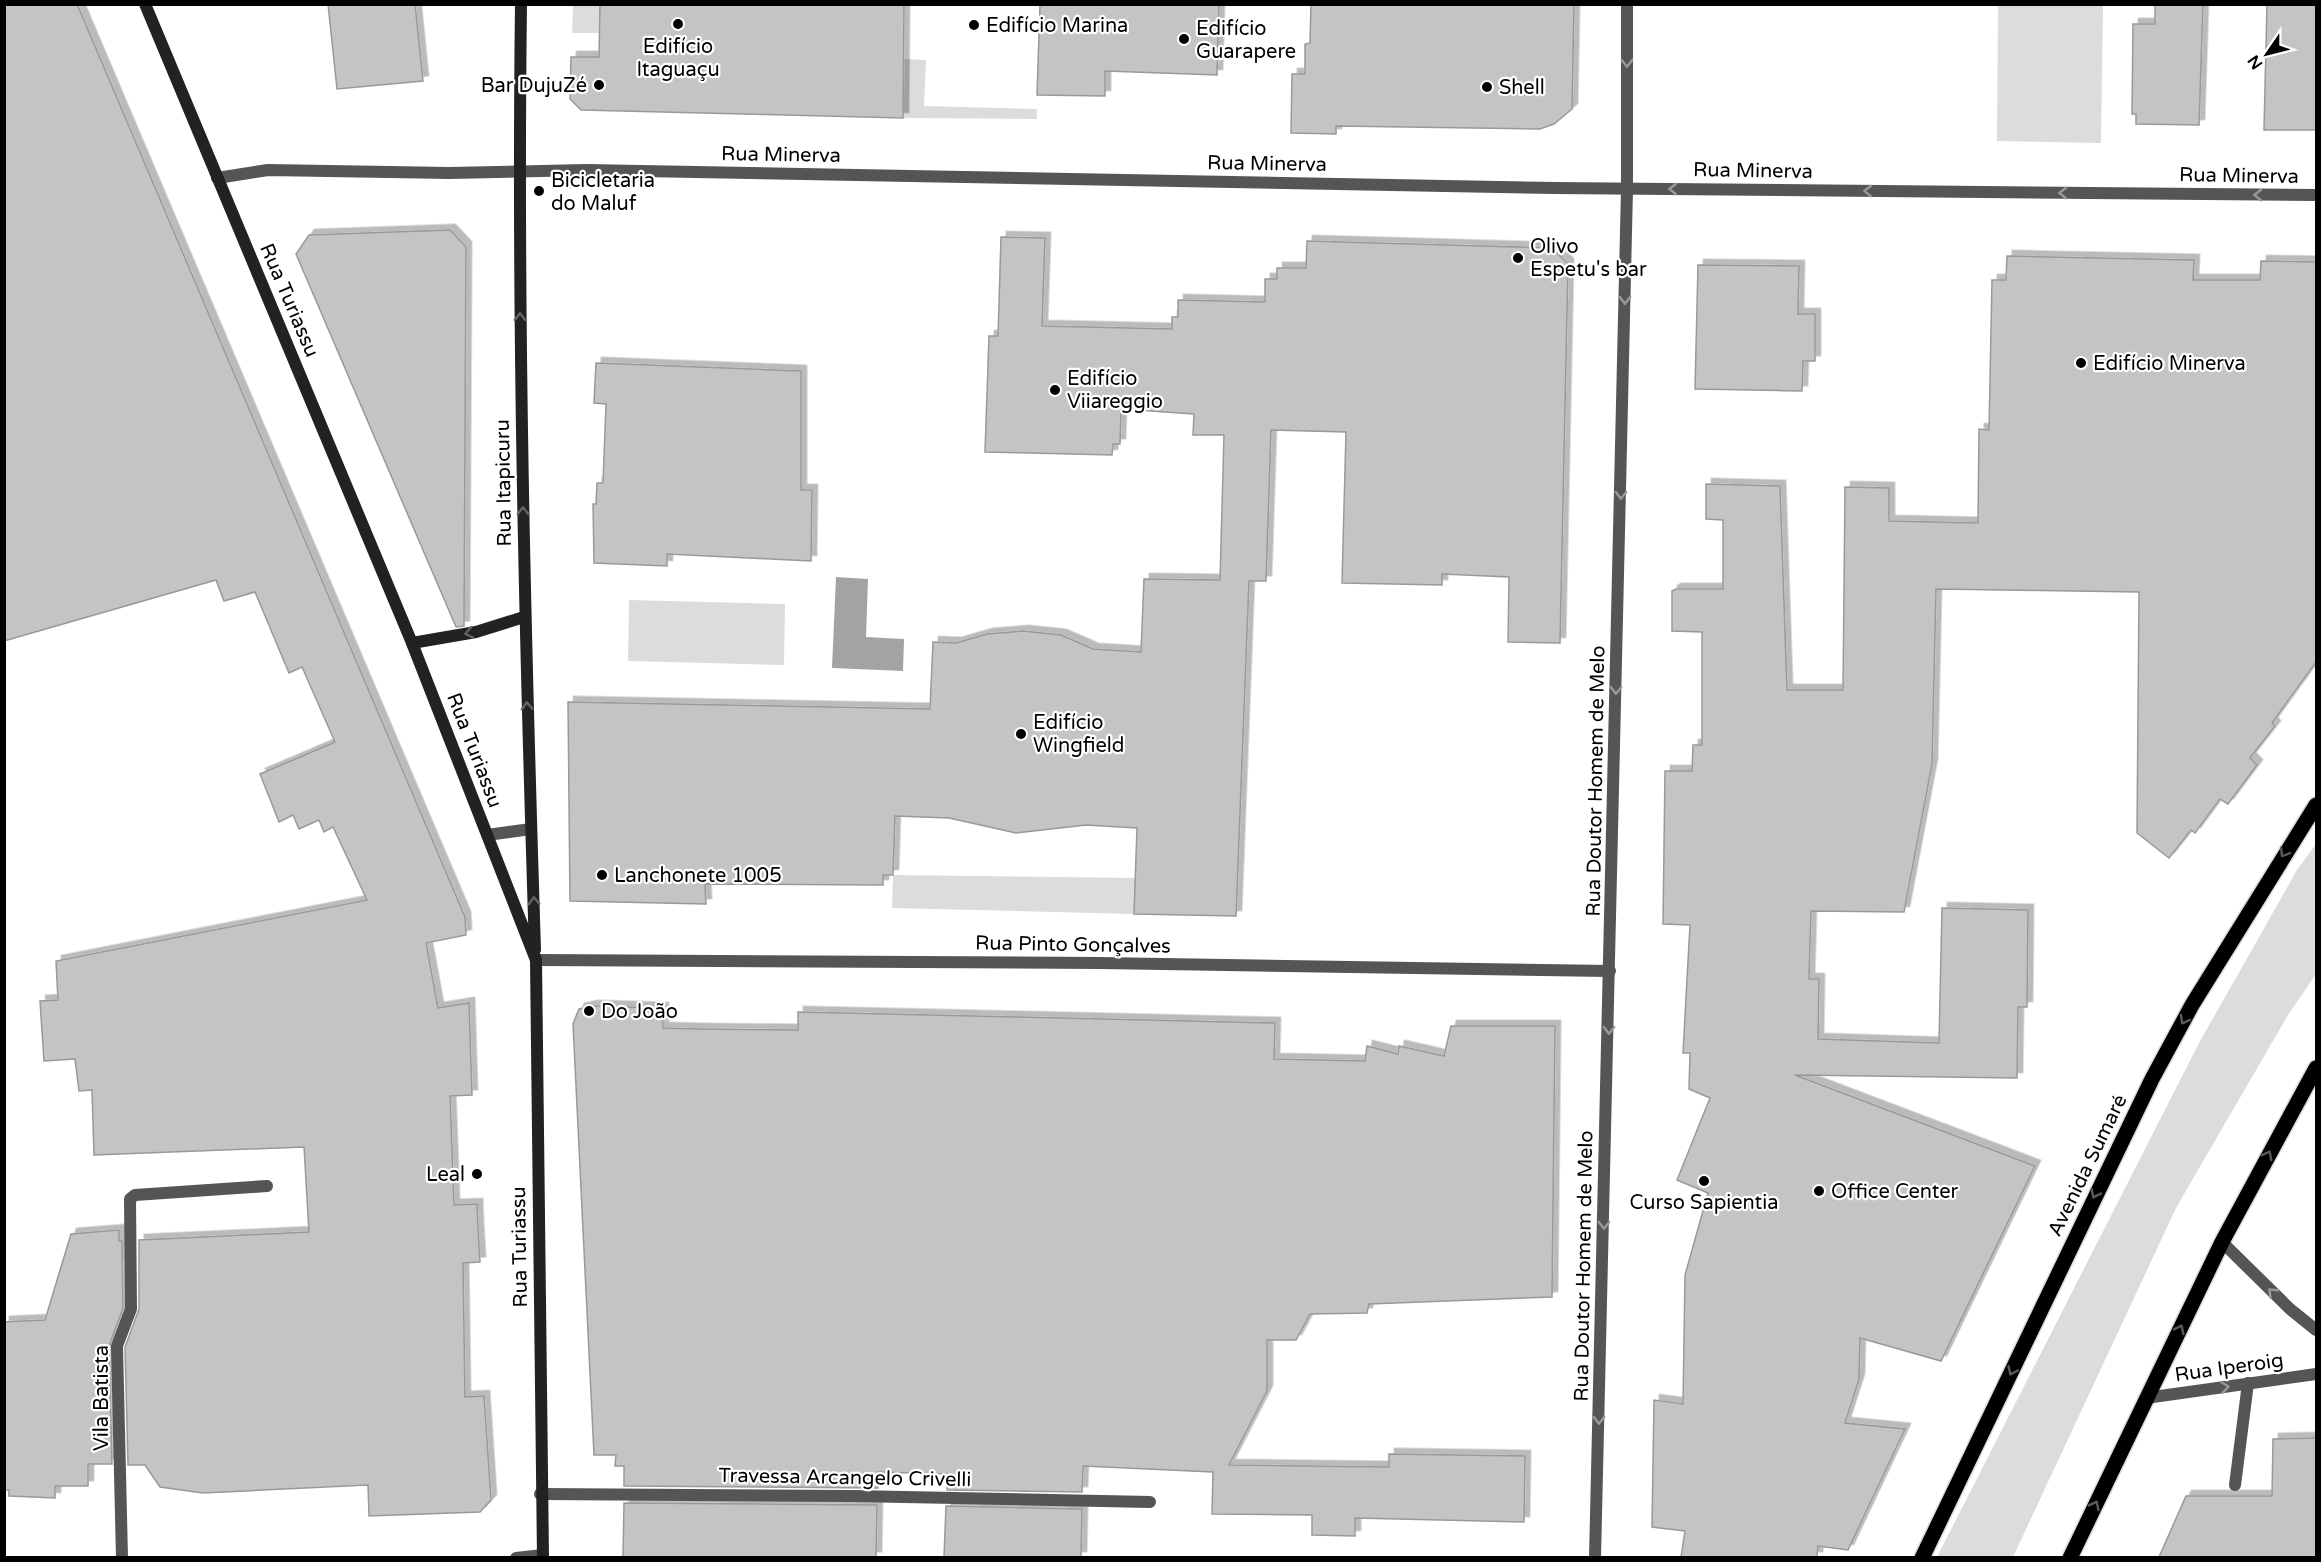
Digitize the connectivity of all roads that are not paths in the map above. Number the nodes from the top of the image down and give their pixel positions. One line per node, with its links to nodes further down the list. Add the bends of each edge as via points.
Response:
1 (145, 4): 5 (street, Rua Turiassu)
2 (521, 4): 4 (street, Rua Itapicuru)
3 (1627, 4): 6 (street, Rua Doutor Homem de Melo, one-way to 6)
4 (519, 171): 5 (street, Rua Minerva, via 268,170); 6 (street, Rua Minerva); 8 (street, Rua Itapicuru, one-way to 4)
5 (217, 178): 9 (street, Rua Turiassu)
6 (1628, 189): 7 (street, Rua Minerva, one-way to 6); 14 (street, Rua Doutor Homem de Melo, one-way to 14)
7 (2316, 195)
8 (524, 617): 9 (street, one-way to 9, via 476,633); 11 (street, Rua Itapicuru, one-way to 8)
9 (412, 643): 12 (street, Rua Turiassu)
10 (2316, 805): 29 (main road, Avenida Sumaré, one-way to 29, via 2204,986 2152,1079)
11 (531, 829): 12 (street); 13 (street, Rua Itapicuru, one-way to 11)
12 (487, 835): 13 (street, Rua Turiassu)
13 (536, 960): 14 (street, Rua Pinto Gonçalves); 23 (street, Rua Turiassu)
14 (1610, 971): 28 (street, Rua Doutor Homem de Melo, one-way to 28)
15 (2316, 1068): 17 (main road, one-way to 15)
16 (267, 1186): 26 (street, Vila Batista, via 135,1195 130,1199 131,1309 117,1346)
17 (2222, 1242): 18 (street, one-way to 17); 21 (main road, one-way to 17)
18 (2316, 1330)
19 (2316, 1374): 20 (street, Rua Iperoig)
20 (2248, 1383): 21 (street, Rua Iperoig, one-way to 20); 22 (street)
21 (2146, 1398): 30 (main road, one-way to 21)
22 (2235, 1485)
23 (540, 1494): 24 (street, Travessa Arcangelo Crivelli); 25 (street, Rua Turiassu)
24 (1150, 1502)
25 (543, 1556): 27 (street)
26 (122, 1557)
27 (516, 1557)
28 (1595, 1557)
29 (1922, 1557)
30 (2070, 1557)

